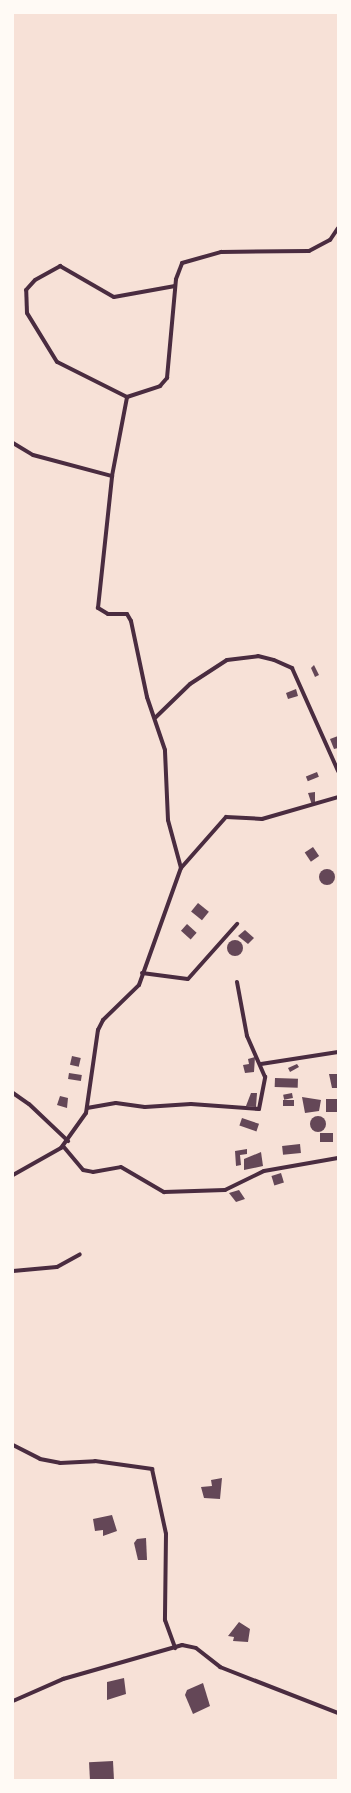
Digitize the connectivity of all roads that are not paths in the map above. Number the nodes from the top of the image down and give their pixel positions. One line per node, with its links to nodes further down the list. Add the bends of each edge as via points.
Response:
1 (338, 228): 2 (street, via 330,240 310,251 222,252 188,260 179,268)
2 (175, 286): 3 (street, via 167,378 160,386); 3 (street, via 114,297 60,266 46,272 26,290 27,313 57,362)
3 (127, 397): 5 (street)
4 (13, 443): 5 (street, via 33,455)
5 (112, 476): 6 (street, via 98,608 108,614 127,614 131,621 147,697)
6 (156, 717): 7 (street, via 190,684 227,660 258,656 274,660 292,668); 9 (street, via 168,773 170,834)
7 (338, 771)
8 (338, 797): 9 (street, via 262,819 226,817)
9 (181, 868): 11 (street)
10 (238, 924): 11 (street, via 188,979)
11 (142, 973): 16 (street, via 139,985 103,1020 98,1030 91,1063)
12 (237, 982): 14 (street, via 247,1036)
13 (338, 1052): 14 (street)
14 (261, 1064): 16 (street, via 265,1076 259,1109 191,1104 149,1107 116,1103)
15 (13, 1094): 17 (street, via 29,1104)
16 (87, 1108): 17 (street)
17 (68, 1141): 18 (street)
18 (63, 1146): 19 (street, via 83,1170 93,1172 121,1167 164,1192 225,1190 264,1171); 20 (street)
19 (338, 1158)
20 (13, 1175)
21 (80, 1254): 22 (street, via 57,1267)
22 (13, 1271)
23 (13, 1445): 24 (street, via 40,1459 152,1469 166,1534 165,1620)
24 (175, 1648): 25 (street, via 63,1679); 26 (street, via 196,1648 220,1666)
25 (13, 1701)
26 (338, 1713)

